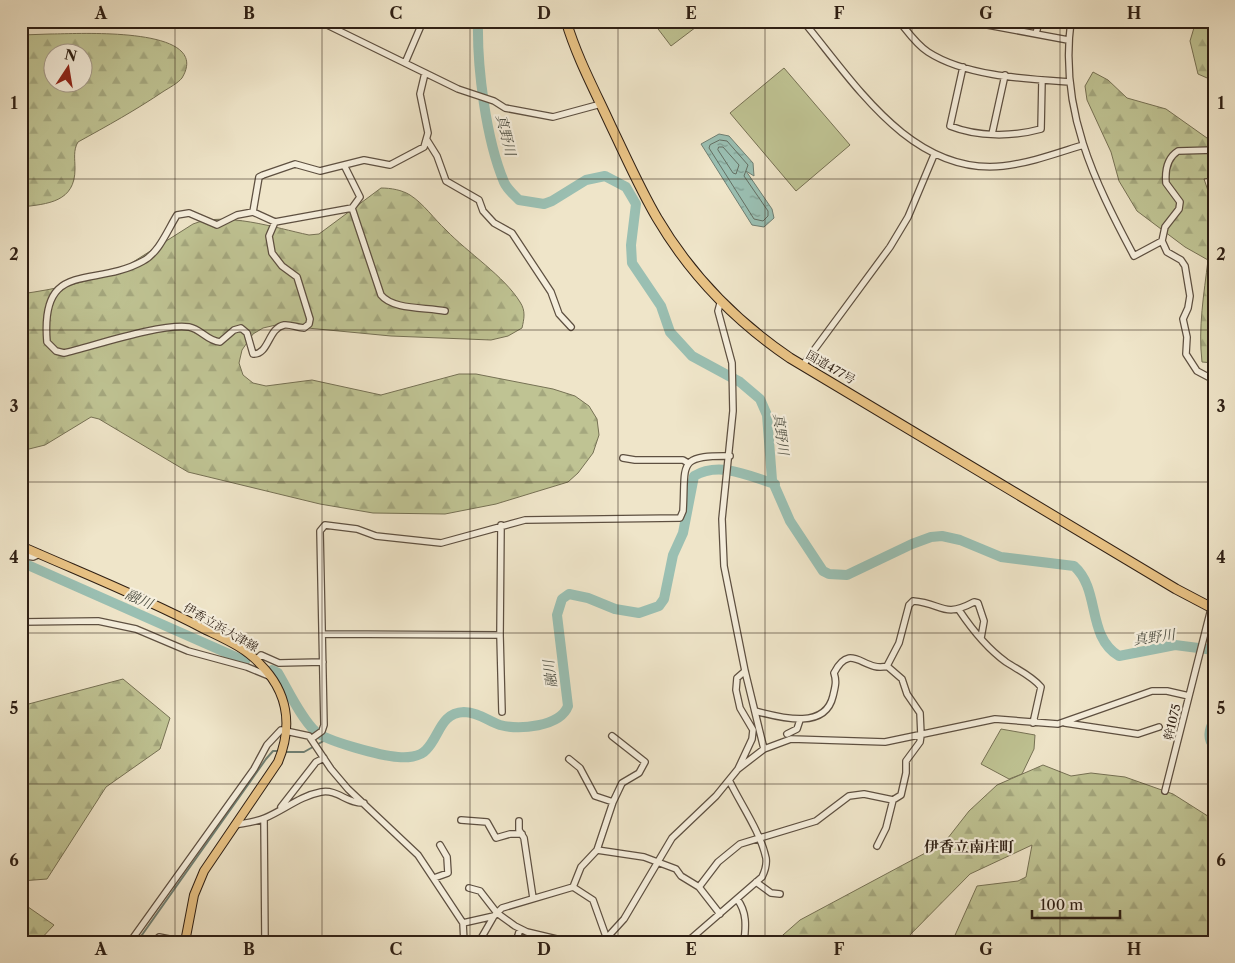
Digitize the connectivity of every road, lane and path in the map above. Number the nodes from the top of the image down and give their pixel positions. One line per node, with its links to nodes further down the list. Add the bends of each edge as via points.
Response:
1 (319, 21): 11 (street)
2 (423, 21): 11 (street)
3 (566, 21): 17 (highway, 国道477号, via 580,62)
4 (803, 21): 22 (street, via 898,130)
5 (899, 21): 12 (street, via 927,51)
6 (966, 21): 9 (street)
7 (1039, 21): 9 (street)
8 (1071, 21): 10 (street)
9 (1036, 34): 10 (street)
10 (1068, 40): 16 (street)
11 (405, 63): 13 (street)
12 (963, 67): 14 (street); 18 (street, via 950,126 969,133)
13 (425, 73): 17 (street, via 506,108 544,117 564,116); 19 (street, via 420,94)
14 (1005, 75): 15 (street); 18 (street)
15 (1042, 80): 16 (street); 18 (street, via 1041,129)
16 (1069, 82): 20 (street)
17 (601, 104): 28 (highway, 国道477号, via 657,218)
18 (992, 134)
19 (427, 140): 23 (street, via 424,147 390,164 364,160); 30 (street, via 446,181 479,200 483,211 494,223 512,233 551,292 559,314)
20 (1083, 145): 22 (street, via 1024,163 1001,166 978,166); 27 (street, via 1096,182 1134,256)
21 (1214, 150): 27 (street, via 1178,151 1171,157 1166,183 1180,202 1179,209 1165,228)
22 (934, 155): 31 (street, via 908,217 890,247)
23 (344, 166): 24 (street, via 360,197); 25 (street, via 313,171 295,164 263,174 259,177)
24 (352, 208): 26 (street); 29 (street, via 386,300 394,305)
25 (253, 212): 26 (street); 26 (street, via 237,215 217,225 189,213 177,215 160,244 145,261 62,285 50,298 47,342 56,351 64,353 148,332 191,327 208,339 220,342 241,328 247,333 252,354 257,354 278,328 285,324 304,328 310,319 297,277 272,253 269,236)
26 (275, 222)
27 (1162, 241): 32 (street, via 1170,255 1185,266 1190,296 1183,319 1186,354 1197,371)
28 (721, 300): 31 (highway, 国道477号, via 762,339); 33 (street, via 718,311 732,363 734,411)
29 (445, 311)
30 (571, 327)
31 (803, 365): 41 (highway, 国道477号)
32 (1214, 380)
33 (730, 456): 35 (street, via 698,457); 50 (street, via 722,544 726,586)
34 (624, 458): 35 (street, via 683,460)
35 (688, 463): 36 (street, via 680,518 525,520)
36 (502, 525): 44 (street, via 441,543 376,536 357,529 325,525 320,531); 45 (street)
37 (21, 546): 38 (main road, 伊香立浜大津線)
38 (40, 554): 39 (street, via 33,557); 47 (main road, 伊香立浜大津線, via 149,600 230,642)
39 (21, 555)
40 (1214, 597): 41 (street)
41 (1212, 608): 52 (street, 幹1075)
42 (959, 610): 46 (street); 46 (street, via 978,603 984,621); 49 (street, via 949,612 913,601 909,605 899,643)
43 (21, 622): 51 (street, via 98,620 136,629 188,651)
44 (323, 634): 45 (street); 48 (street)
45 (500, 635): 54 (street)
46 (981, 638): 57 (street, via 1005,661 1037,681 1041,687)
47 (256, 660): 48 (street, via 261,655 278,663); 51 (main road, 伊香立浜大津線)
48 (323, 662): 63 (street, via 324,724 322,731)
49 (887, 666): 55 (street, via 876,668 848,657 843,660 834,673 836,681 828,708 821,714); 61 (street, via 902,679 907,694 920,713)
50 (745, 671): 53 (street); 67 (street, via 737,678 736,690 740,708 753,730)
51 (271, 677): 59 (main road, 伊香立浜大津線, via 287,713)
52 (1189, 696): 56 (street, via 1152,691); 69 (street, 幹1075)
53 (754, 711): 55 (street); 64 (street)
54 (502, 712)
55 (800, 720): 60 (street, via 797,729)
56 (1063, 722): 57 (street); 58 (street, via 1138,734)
57 (1033, 723): 61 (street, via 996,719)
58 (1159, 727)
59 (287, 730): 63 (street); 77 (main road, 伊香立浜大津線, via 278,762); 98 (street, via 281,730 267,745)
60 (787, 734)
61 (921, 735): 64 (street, via 885,742 791,740); 70 (street, via 920,742 906,761 901,795)
62 (612, 736): 71 (street, via 645,762 638,773 622,783)
63 (311, 739): 65 (street)
64 (764, 748): 67 (street)
65 (324, 758): 72 (street, via 348,789); 73 (street, via 316,762)
66 (569, 758): 71 (street, via 580,768 595,796)
67 (738, 769): 68 (street)
68 (729, 780): 79 (street); 83 (street, via 672,838)
69 (1165, 791)
70 (893, 800): 79 (street, via 856,793 816,821); 81 (street, via 886,828)
71 (613, 802): 82 (street)
72 (364, 803): 73 (street, via 355,804 332,791 320,792); 84 (street, via 418,855)
73 (278, 811): 74 (street)
74 (264, 819): 77 (street); 101 (street)
75 (461, 820): 78 (street, via 487,822 496,838)
76 (519, 821): 78 (street)
77 (235, 825): 100 (main road, 伊香立浜大津線, via 198,883)
78 (522, 834): 90 (street)
79 (758, 837): 85 (street, via 766,859 762,877); 87 (street, via 729,852)
80 (440, 845): 84 (street, via 447,857 448,873)
81 (877, 846)
82 (597, 850): 83 (street, via 644,857); 86 (street, via 581,867)
83 (658, 863): 87 (street, via 676,869); 97 (street, via 624,919)
84 (434, 878): 94 (street)
85 (756, 882): 89 (street, via 771,893); 91 (street)
86 (574, 887): 90 (street); 97 (street, via 593,900)
87 (699, 887): 92 (street)
88 (469, 888): 93 (street, via 480,891)
89 (780, 894)
90 (533, 898): 93 (street, via 513,903)
91 (737, 899): 92 (street); 107 (street, via 743,907 745,919)
92 (720, 914): 106 (street)
93 (495, 915): 94 (street); 95 (street); 103 (street)
94 (463, 923): 102 (street)
95 (520, 929): 96 (street); 104 (street)
96 (555, 940): 105 (street)
97 (606, 940)
98 (130, 942)
99 (153, 942): 100 (street, via 159,937)
100 (185, 942)
101 (265, 942)
102 (464, 942)
103 (479, 942)
104 (516, 942)
105 (569, 942)
106 (687, 942)
107 (744, 942)

